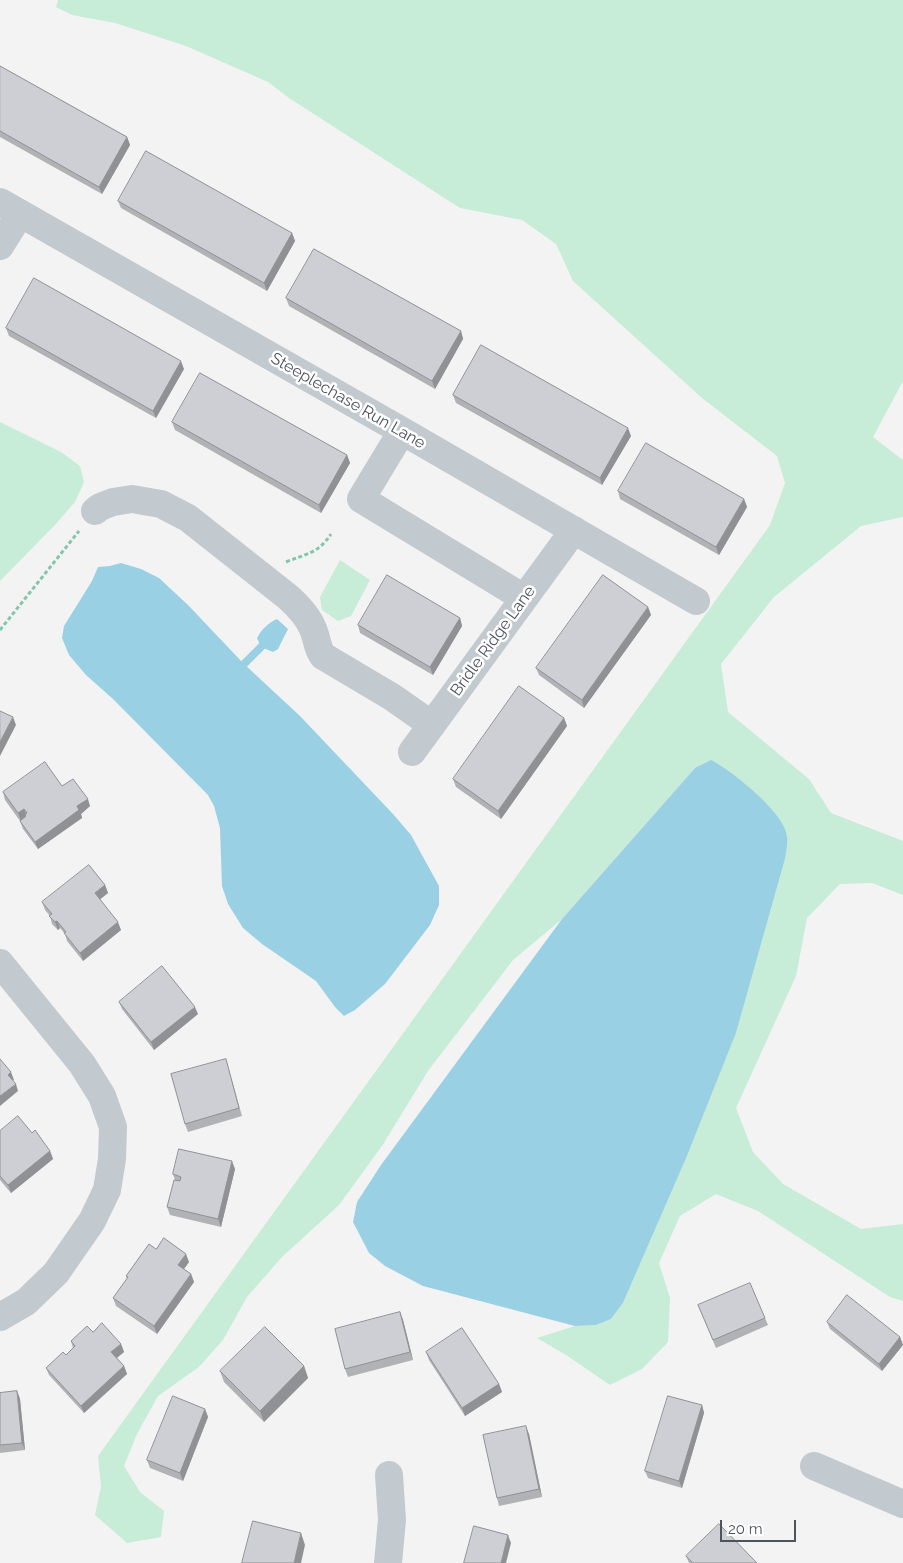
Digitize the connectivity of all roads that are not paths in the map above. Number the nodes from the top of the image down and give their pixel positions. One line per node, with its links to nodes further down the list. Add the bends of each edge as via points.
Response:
1 (10, 208): 2 (street); 3 (street, Steeplechase Run Lane)
2 (0, 246)
3 (402, 431): 5 (street, Steeplechase Run Lane); 6 (street, via 360,499)
4 (95, 511): 8 (street, via 113,502 132,499 161,504 188,518 300,608 313,629 323,656)
5 (574, 530): 6 (street, Bridle Ridge Lane); 7 (street, Steeplechase Run Lane)
6 (524, 598): 8 (street, Bridle Ridge Lane)
7 (696, 601)
8 (432, 725): 9 (street, Bridle Ridge Lane)
9 (412, 752)
10 (0, 963): 11 (street, via 82,1064 102,1096 113,1127 107,1190 92,1221 56,1273 26,1302)
11 (0, 1317)
12 (814, 1466): 14 (street)
13 (389, 1474): 15 (street, via 392,1520)
14 (903, 1504)
15 (388, 1563)

